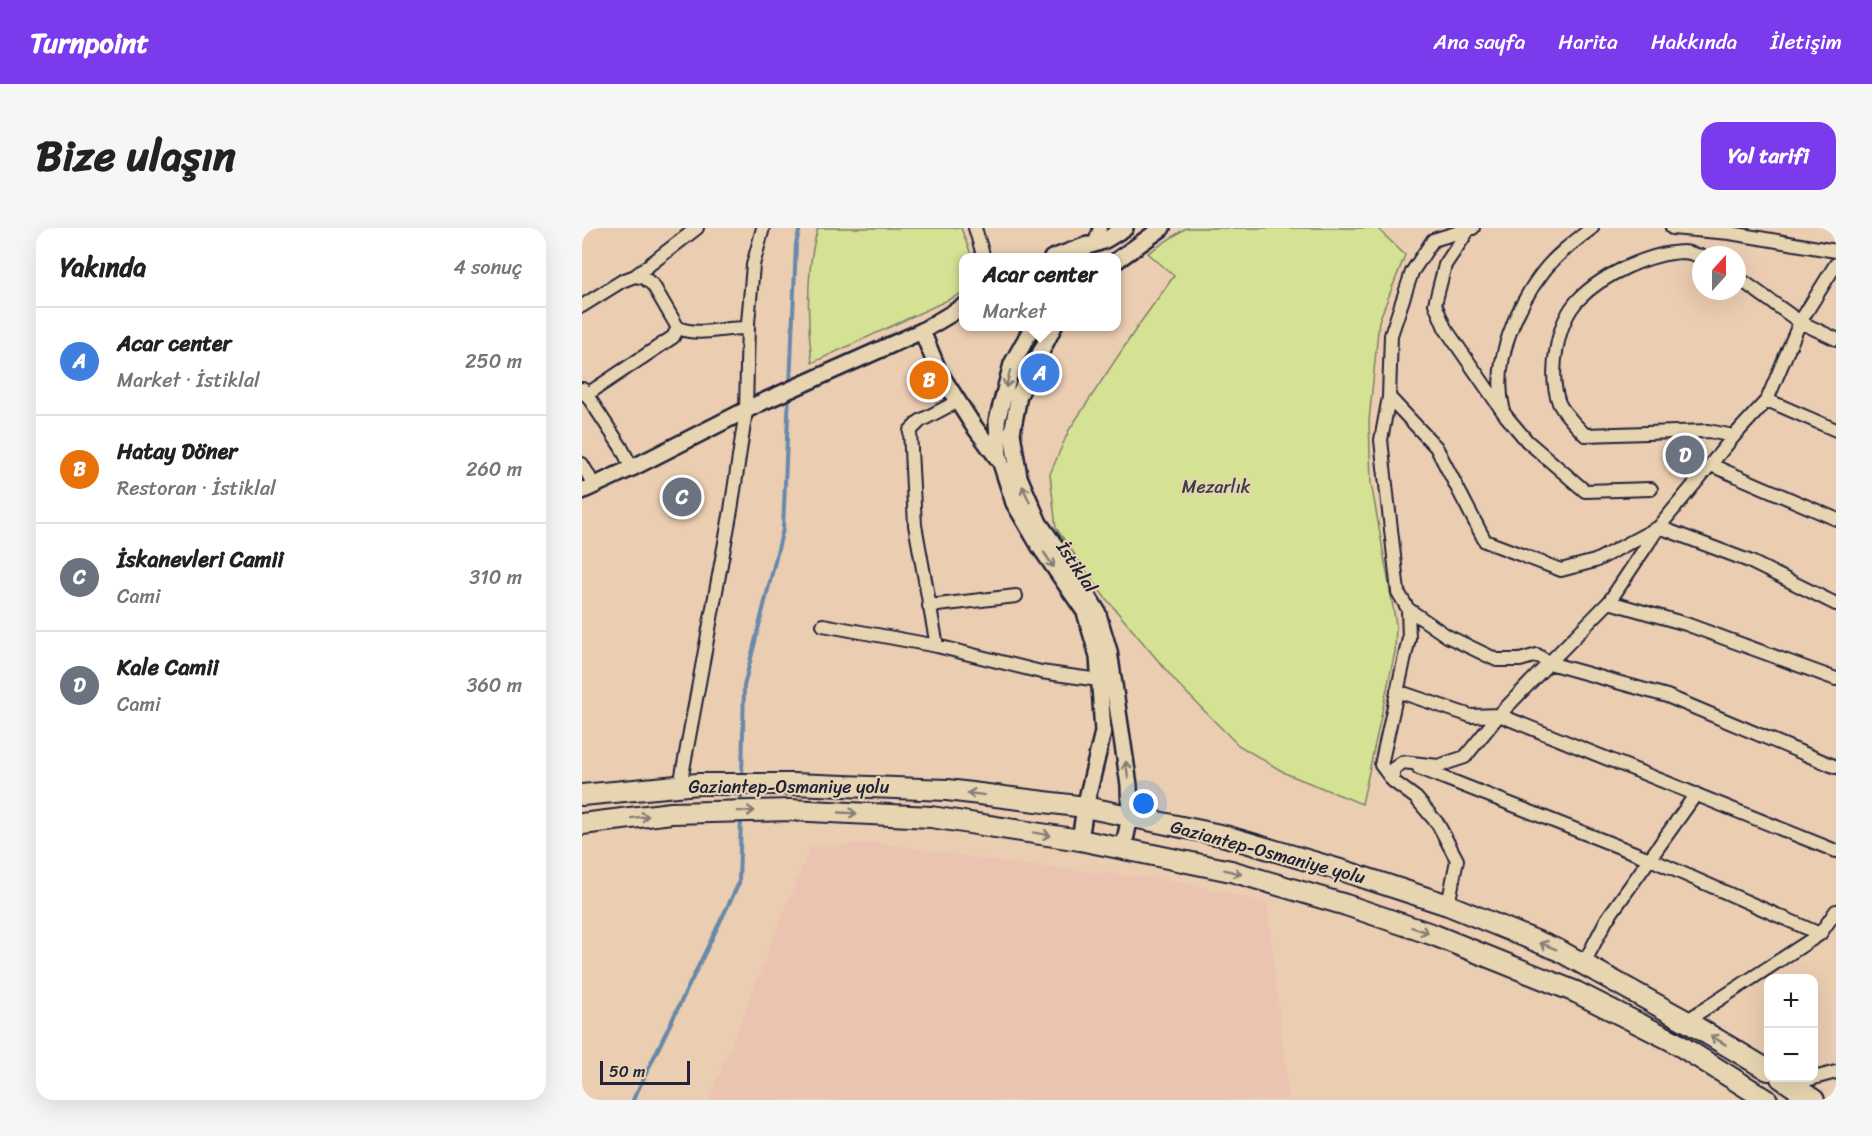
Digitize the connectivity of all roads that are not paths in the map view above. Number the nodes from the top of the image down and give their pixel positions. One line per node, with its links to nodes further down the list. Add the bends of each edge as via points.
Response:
1 (697, 228): 17 (street)
2 (763, 228): 23 (street, via 753,265)
3 (975, 228): 11 (street)
4 (1125, 228): 9 (street)
5 (1162, 228): 15 (street)
6 (1592, 228): 33 (street, via 1544,271 1513,320 1499,391)
7 (1671, 228): 10 (street)
8 (1471, 229): 29 (street, via 1433,240 1412,273 1391,335); 33 (street, via 1445,265 1435,304 1445,328)
9 (1089, 246): 12 (street); 13 (street, via 1108,248)
10 (1836, 250)
11 (982, 253)
12 (1067, 253)
13 (1110, 253)
14 (1692, 254): 35 (street, via 1644,260 1613,274 1579,299 1561,327 1554,373 1559,404 1585,435 1708,432)
15 (1121, 257)
16 (1836, 264): 21 (street)
17 (635, 276): 19 (street); 22 (street, via 653,285)
18 (1746, 283): 21 (street)
19 (582, 306)
20 (959, 308): 24 (street)
21 (1800, 322): 27 (street); 30 (street)
22 (678, 328): 23 (street); 28 (street, via 673,337)
23 (748, 328): 32 (street)
24 (922, 331): 31 (street, via 939,372); 32 (street)
25 (1030, 331): 36 (street, İstiklal, one-way to 36, via 1012,364 997,421)
26 (1052, 331): 63 (street, one-way to 26, via 1130,785 1118,699 1096,610 1039,523 1019,477 1012,433 1019,395)
27 (1836, 339)
28 (584, 392): 39 (street)
29 (1389, 397): 43 (street, via 1436,447 1485,541 1561,570 1595,561); 48 (street, via 1381,440 1398,592)
30 (1767, 400): 34 (street); 35 (street)
31 (958, 401): 36 (street); 47 (street, via 920,421 910,431 915,525)
32 (753, 407): 39 (street); 59 (street, via 731,510)
33 (1506, 416): 41 (street, via 1527,441 1585,491)
34 (1836, 430)
35 (1734, 436): 38 (street)
36 (999, 460): 53 (street, İstiklal, one-way to 53, via 1014,502 1085,612 1098,656)
37 (582, 464): 40 (street)
38 (1711, 465): 42 (street); 43 (street)
39 (632, 468): 40 (street)
40 (588, 488)
41 (1651, 489)
42 (1836, 519)
43 (1659, 527): 45 (street); 46 (street, via 1749,561)
44 (1016, 596): 47 (street)
45 (1609, 602): 51 (street); 52 (street, via 1686,624)
46 (1836, 604)
47 (929, 606): 50 (street)
48 (1408, 609): 51 (street, via 1447,636 1497,660 1537,655); 54 (street, via 1409,638)
49 (823, 625): 50 (street)
50 (937, 645): 53 (street, via 1041,672)
51 (1549, 663): 55 (street); 57 (street, via 1667,696)
52 (1836, 679)
53 (1099, 680): 62 (street, İstiklal, via 1103,732)
54 (1397, 691): 55 (street, via 1471,716); 58 (street, via 1381,765)
55 (1498, 716): 56 (street, via 1464,757 1438,766); 60 (street)
56 (1403, 762): 58 (street, via 1393,769); 68 (street)
57 (1836, 767)
58 (1393, 781): 69 (street, via 1416,798 1438,824 1457,860)
59 (689, 785): 61 (highway, Gaziantep-Osmaniye yolu); 62 (highway, Gaziantep-Osmaniye yolu, one-way to 59, via 948,790 793,784)
60 (1696, 794): 67 (street); 68 (street)
61 (582, 795)
62 (1085, 807): 63 (highway, Gaziantep-Osmaniye yolu); 65 (street, İstiklal)
63 (1130, 817): 66 (street); 69 (highway, Gaziantep-Osmaniye yolu, via 1224,836)
64 (582, 824): 65 (highway, Gaziantep-Osmaniye yolu, one-way to 65, via 671,813 790,810 931,818)
65 (1080, 840): 66 (highway, Gaziantep-Osmaniye yolu)
66 (1123, 849): 78 (highway, Gaziantep-Osmaniye yolu, one-way to 78, via 1231,871 1434,935 1576,992 1671,1040)
67 (1836, 851)
68 (1650, 859): 71 (street); 72 (street, via 1607,919)
69 (1448, 905): 72 (highway, Gaziantep-Osmaniye yolu, one-way to 69, via 1558,950)
70 (1836, 911): 71 (street)
71 (1820, 934): 73 (street)
72 (1583, 965): 73 (highway, Gaziantep-Osmaniye yolu)
73 (1686, 1021): 74 (highway, Gaziantep-Osmaniye yolu, one-way to 73)
74 (1764, 1068)
75 (1836, 1072): 76 (street)
76 (1818, 1075)
77 (1787, 1082): 79 (highway)
78 (1767, 1100)
79 (1814, 1100)

